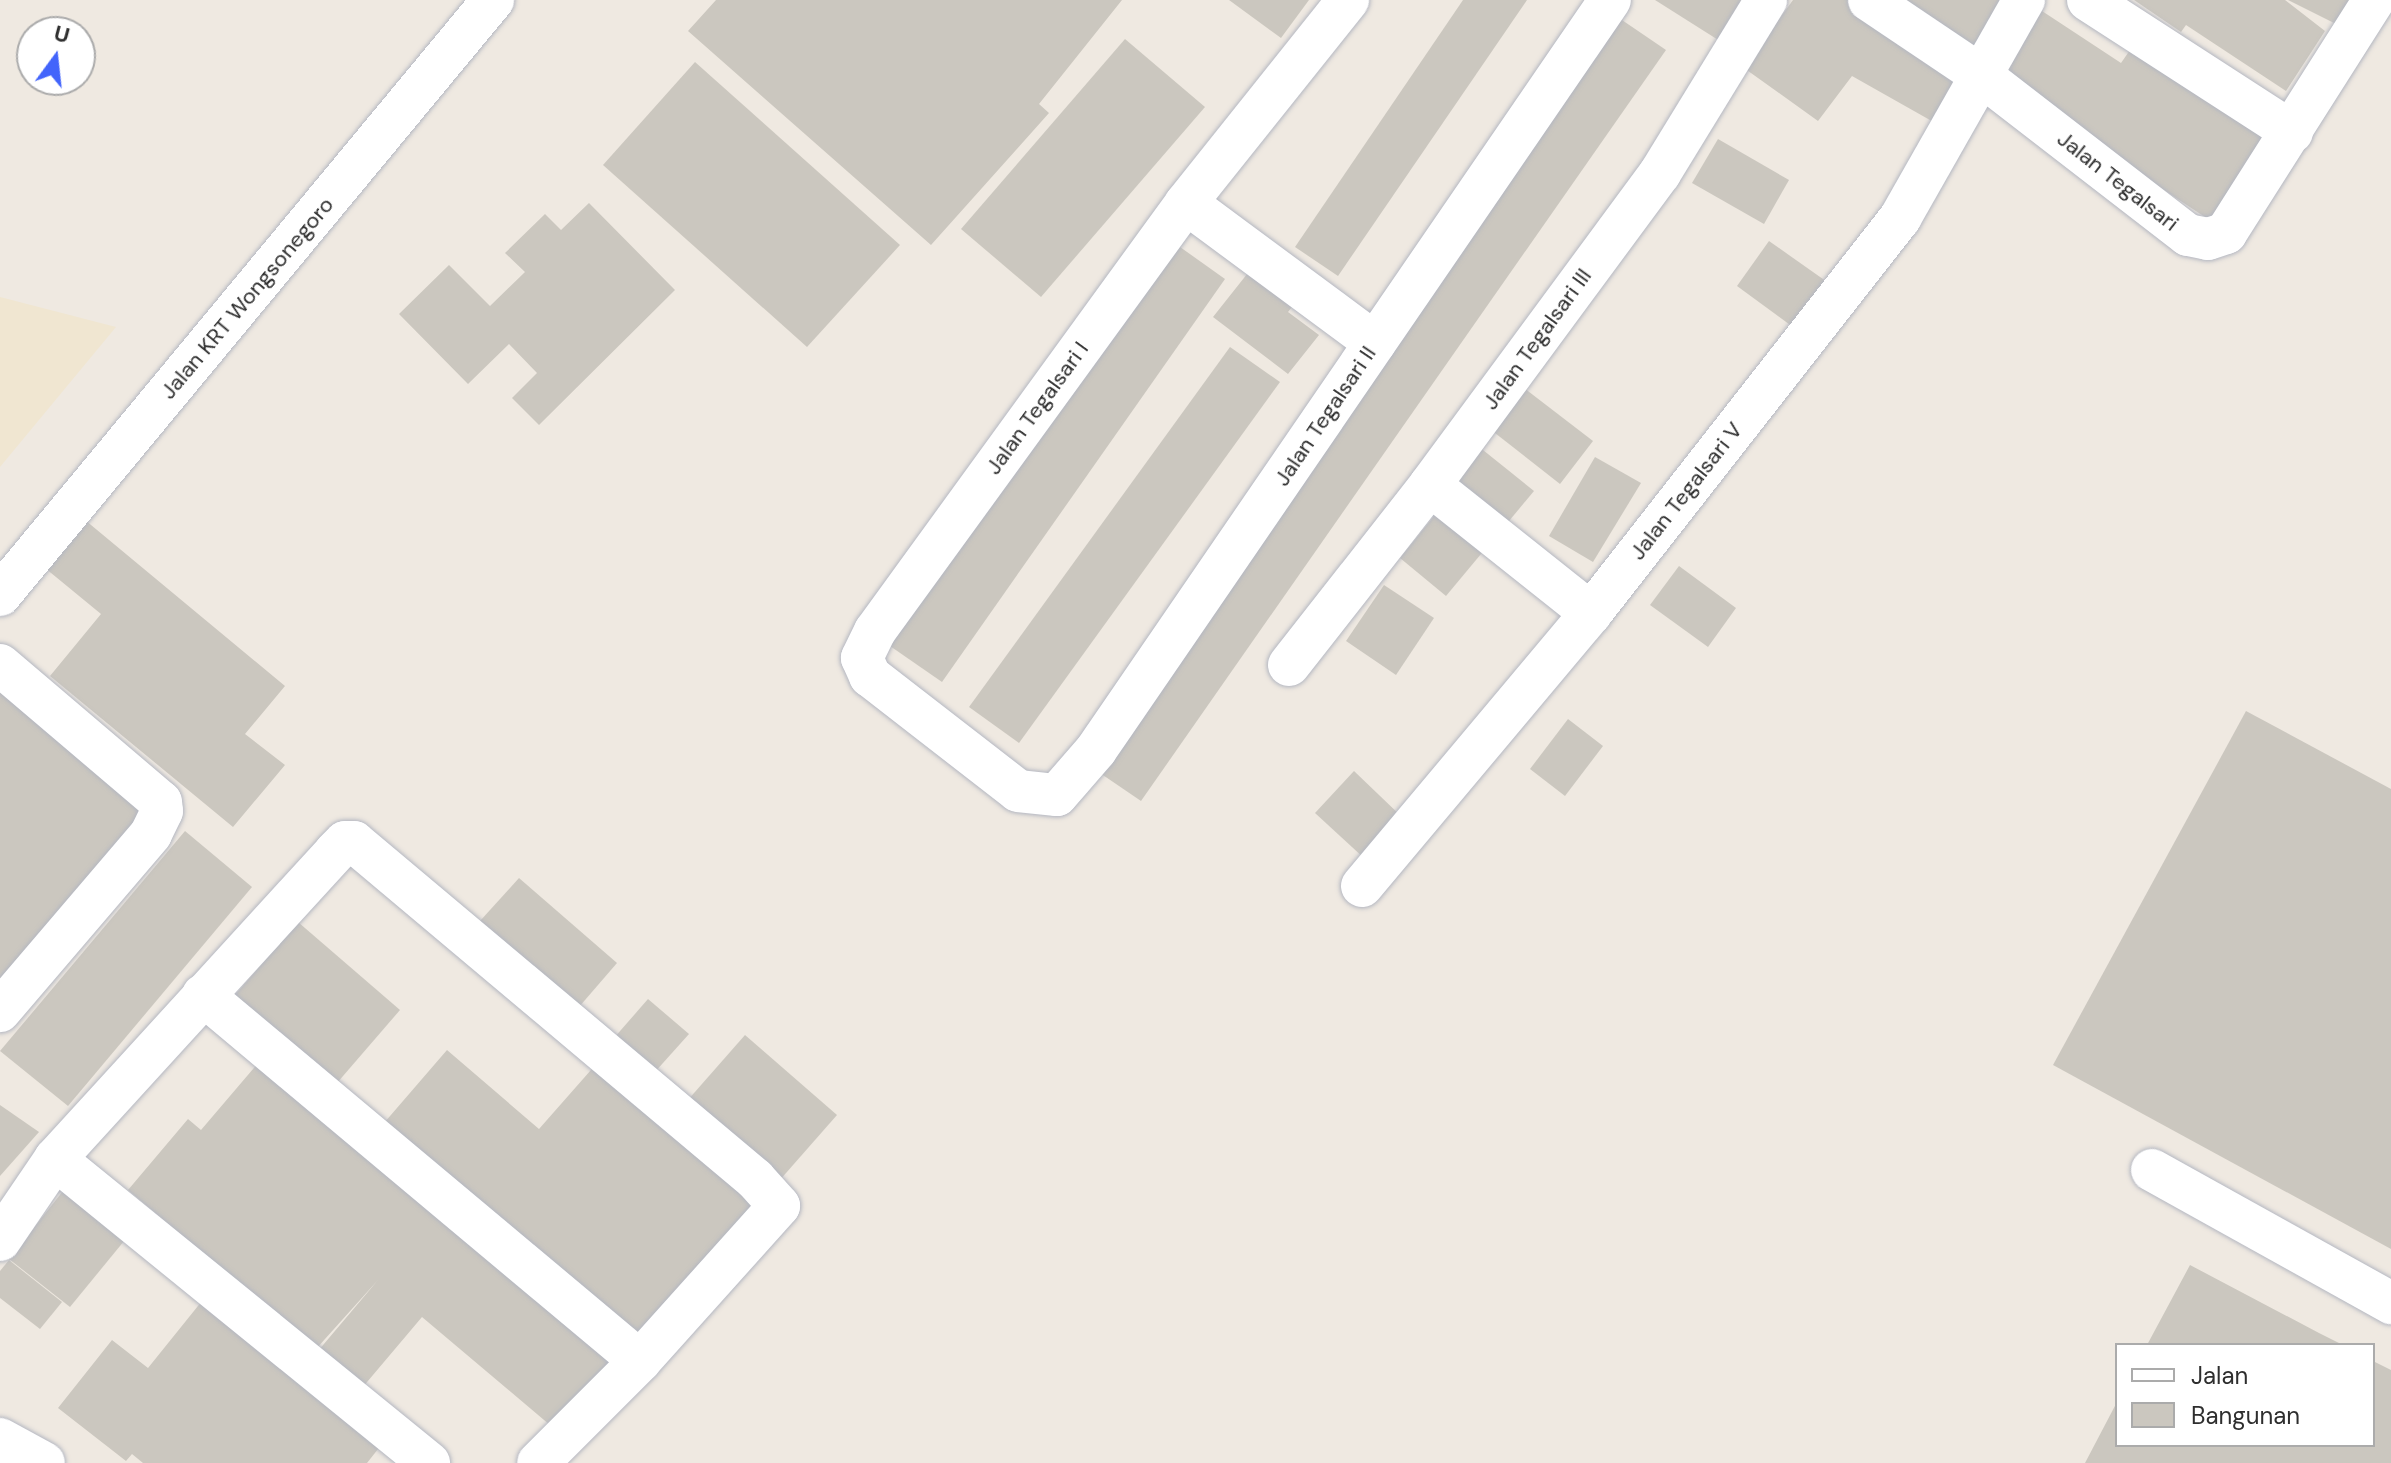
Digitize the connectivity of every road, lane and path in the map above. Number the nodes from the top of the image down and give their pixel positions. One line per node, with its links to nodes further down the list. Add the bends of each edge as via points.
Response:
1 (493, 0): 14 (street, Jalan KRT Wongsonegoro)
2 (1348, 0): 11 (street, Jalan Tegalsari I)
3 (1610, 0): 12 (street, Jalan Tegalsari II)
4 (1766, 0): 13 (street, Jalan Tegalsari III, via 1660,173)
5 (1869, 0): 9 (street, Jalan Tegalsari)
6 (2024, 0): 9 (street, Jalan Tegalsari V)
7 (2088, 0): 10 (street)
8 (2374, 0): 10 (street, Jalan Tegalsari)
9 (1982, 76): 10 (street, Jalan Tegalsari, via 2188,235 2208,239 2226,233); 15 (street, Jalan Tegalsari V, via 1900,218)
10 (2292, 132)
11 (1186, 203): 12 (street); 18 (street, Jalan Tegalsari I, via 875,631 862,658 870,676)
12 (1375, 343): 18 (street, Jalan Tegalsari II, via 1096,750 1057,795)
13 (1430, 485): 15 (street); 17 (street, Jalan Tegalsari III)
14 (0, 595)
15 (1591, 613): 19 (street, Jalan Tegalsari V)
16 (0, 665): 21 (street, via 161,802 162,811 151,834)
17 (1289, 665)
18 (1018, 791)
19 (1362, 886)
20 (203, 995): 22 (street); 26 (street); 26 (street, via 345,842 354,842 755,1179 779,1206)
21 (0, 1011)
22 (55, 1159): 24 (street); 29 (street)
23 (2152, 1170): 25 (street)
24 (0, 1240)
25 (2391, 1303)
26 (640, 1361): 30 (street)
27 (0, 1439): 28 (street)
28 (44, 1463)
29 (429, 1463)
30 (538, 1463)

